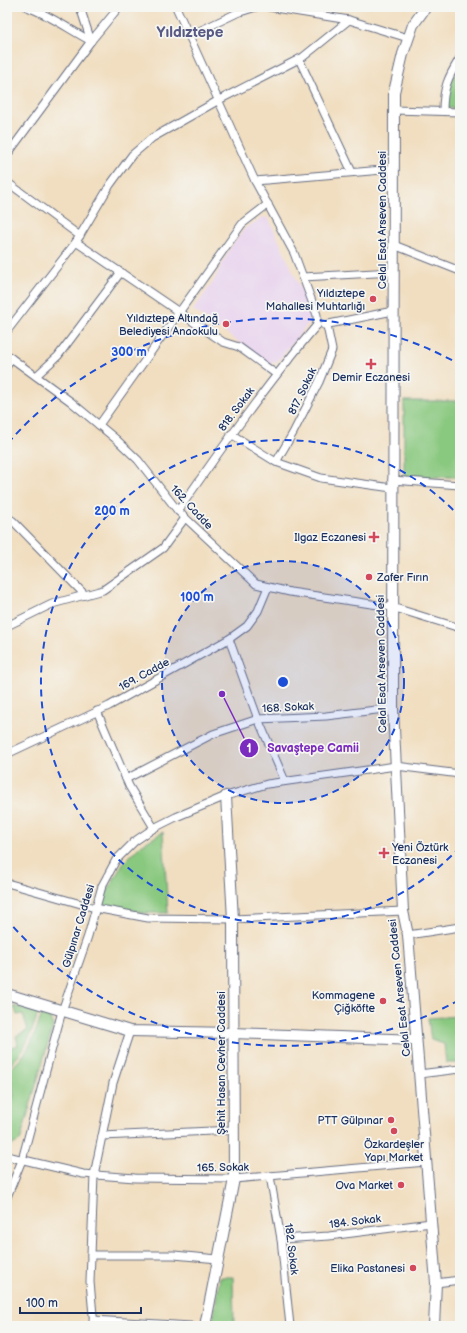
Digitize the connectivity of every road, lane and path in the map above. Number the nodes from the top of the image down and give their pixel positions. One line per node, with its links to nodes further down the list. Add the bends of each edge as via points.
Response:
1 (27, 7): 13 (street, via 42,12)
2 (80, 7): 13 (street)
3 (119, 7): 13 (street)
4 (176, 7): 11 (street)
5 (256, 7): 8 (street)
6 (269, 7): 9 (street)
7 (426, 7): 12 (main road, Celal Esat Arseven Caddesi, via 413,25)
8 (244, 9): 11 (street)
9 (314, 11): 10 (street)
10 (349, 20): 12 (street); 15 (street)
11 (189, 36): 16 (street)
12 (408, 38): 17 (main road, Celal Esat Arseven Caddesi, via 394,92)
13 (91, 41): 20 (street)
14 (460, 58): 18 (street, via 447,80)
15 (299, 59): 16 (street); 22 (street)
16 (219, 100): 23 (street); 26 (street, via 152,138 132,155 110,185)
17 (394, 110): 18 (street); 21 (main road, Celal Esat Arseven Caddesi)
18 (443, 111): 19 (street)
19 (460, 112)
20 (7, 155)
21 (394, 168): 22 (street); 27 (main road, Celal Esat Arseven Caddesi)
22 (352, 172): 23 (street)
23 (255, 181): 25 (street)
24 (7, 182): 26 (street)
25 (268, 204): 31 (street, via 294,253); 32 (street, via 242,224)
26 (78, 239): 29 (street); 36 (street)
27 (394, 246): 28 (street); 30 (main road, Celal Esat Arseven Caddesi)
28 (460, 271)
29 (121, 272): 32 (street); 40 (street, via 58,356)
30 (393, 272): 31 (street); 33 (main road, Celal Esat Arseven Caddesi)
31 (303, 277): 34 (street, via 317,315)
32 (180, 311): 39 (street, via 223,342 239,348); 41 (street)
33 (393, 311): 35 (street); 44 (main road, Celal Esat Arseven Caddesi)
34 (318, 325): 35 (street); 39 (street, 818. Sokak)
35 (327, 326): 43 (street, 817. Sokak, via 332,350 320,382)
36 (7, 331)
37 (9, 356): 38 (street); 40 (street, 162. Cadde)
38 (7, 366)
39 (276, 374): 42 (street, 818. Sokak)
40 (36, 376): 41 (street, 162. Cadde)
41 (99, 425): 46 (street, 162. Cadde, via 138,460)
42 (231, 434): 43 (street); 46 (street, 818. Sokak)
43 (276, 462): 44 (street, via 321,478)
44 (392, 484): 45 (street); 51 (main road, Celal Esat Arseven Caddesi)
45 (460, 485)
46 (178, 511): 48 (street, 162. Cadde)
47 (7, 517): 50 (street)
48 (185, 518): 49 (street, 162. Cadde, via 247,577 256,584); 50 (street, via 163,548 103,590)
49 (268, 587): 51 (street, 162. Cadde); 54 (street, 169. Cadde, via 258,611 247,626)
50 (85, 595): 52 (street, via 52,604)
51 (392, 607): 53 (street, 162. Cadde); 55 (main road, Celal Esat Arseven Caddesi)
52 (7, 626)
53 (460, 628)
54 (229, 639): 56 (street, 169. Cadde); 57 (street)
55 (393, 708): 57 (street, 168. Sokak, via 326,716); 59 (main road, Celal Esat Arseven Caddesi)
56 (97, 711): 58 (street, 169. Cadde); 61 (street)
57 (258, 719): 61 (street, 168. Sokak, via 213,734); 62 (street)
58 (7, 754)
59 (396, 766): 60 (street, Gülpınar Caddesi); 62 (street, Gülpınar Caddesi); 67 (main road, Celal Esat Arseven Caddesi)
60 (460, 774)
61 (126, 779): 64 (street)
62 (285, 781): 63 (street, Gülpınar Caddesi)
63 (226, 796): 64 (street, Gülpınar Caddesi); 68 (main road, Şehit Hasan Cevher Caddesi)
64 (154, 828): 66 (street, Gülpınar Caddesi, via 135,841 116,860 102,886)
65 (7, 883): 66 (street)
66 (95, 908): 68 (street, via 148,918); 72 (street, Gülpınar Caddesi)
67 (403, 911): 68 (street); 70 (main road, Celal Esat Arseven Caddesi)
68 (233, 919): 74 (main road, Şehit Hasan Cevher Caddesi)
69 (460, 927): 70 (street)
70 (408, 935): 75 (main road, Celal Esat Arseven Caddesi)
71 (7, 994): 72 (main road)
72 (62, 1011): 73 (main road); 81 (street, Gülpınar Caddesi)
73 (130, 1031): 74 (main road); 79 (street, via 113,1083)
74 (233, 1033): 75 (main road); 78 (main road, Şehit Hasan Cevher Caddesi)
75 (416, 1040): 77 (main road, Celal Esat Arseven Caddesi)
76 (460, 1069): 77 (street)
77 (419, 1074): 82 (main road, Celal Esat Arseven Caddesi)
78 (234, 1130): 79 (street); 85 (main road, Şehit Hasan Cevher Caddesi)
79 (102, 1136): 83 (street)
80 (7, 1156): 81 (street, 165. Sokak)
81 (22, 1160): 83 (street, 165. Sokak); 86 (street, Gülpınar Caddesi)
82 (426, 1162): 84 (street, 165. Sokak); 87 (main road, Celal Esat Arseven Caddesi)
83 (94, 1175): 85 (street, 165. Sokak, via 136,1178); 89 (street)
84 (270, 1176): 85 (street, 165. Sokak); 88 (street, 182. Sokak)
85 (234, 1178): 90 (main road, Şehit Hasan Cevher Caddesi)
86 (7, 1197)
87 (431, 1224): 88 (street, 184. Sokak); 92 (main road, Celal Esat Arseven Caddesi)
88 (281, 1239): 96 (street, 182. Sokak)
89 (91, 1255): 90 (street); 93 (street)
90 (218, 1259): 95 (main road, Şehit Hasan Cevher Caddesi)
91 (460, 1280): 92 (street)
92 (436, 1283): 97 (main road, Celal Esat Arseven Caddesi)
93 (93, 1323): 94 (street)
94 (191, 1326)
95 (205, 1326)
96 (290, 1326)
97 (434, 1326)

